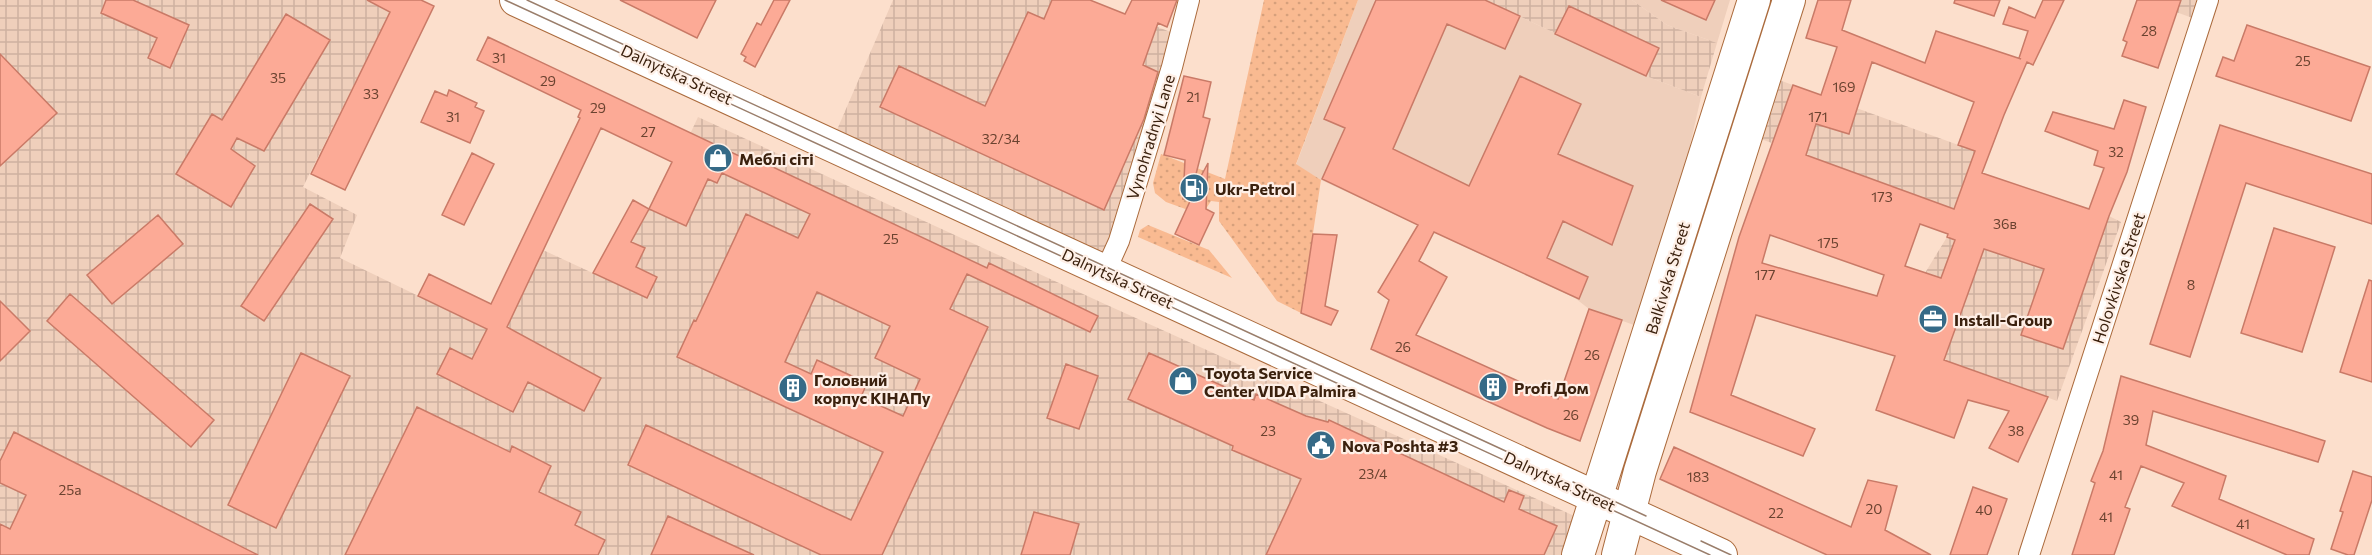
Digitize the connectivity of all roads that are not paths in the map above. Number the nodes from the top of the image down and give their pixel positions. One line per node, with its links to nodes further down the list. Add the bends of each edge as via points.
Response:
1 (516, 0): 6 (main road, Dalnytska Street)
2 (1189, 0): 6 (street, Vynohradnyi Lane, via 1119,241)
3 (1754, 0): 7 (main road, Balkivska Street)
4 (1789, 0): 8 (main road, Balkivska Street)
5 (2208, 0): 12 (street, Holovkivska Street)
6 (1105, 272): 7 (main road, Dalnytska Street)
7 (1597, 498): 8 (main road, Dalnytska Street); 9 (main road, Balkivska Street)
8 (1629, 513): 10 (main road, Balkivska Street); 11 (main road, Dalnytska Street)
9 (1578, 555)
10 (1618, 555)
11 (1721, 555)
12 (2029, 555)

